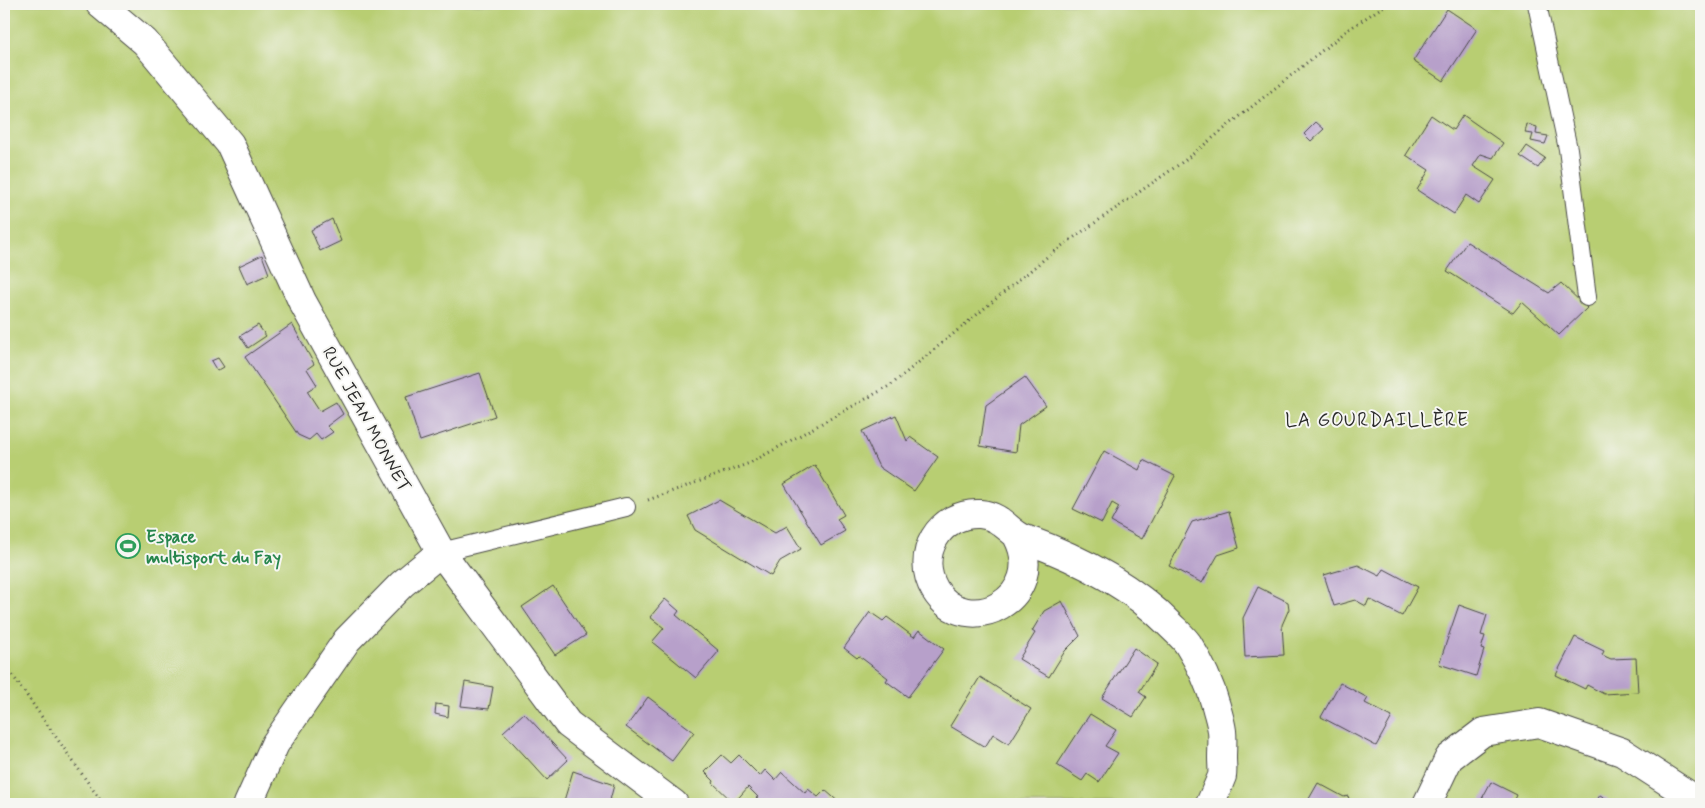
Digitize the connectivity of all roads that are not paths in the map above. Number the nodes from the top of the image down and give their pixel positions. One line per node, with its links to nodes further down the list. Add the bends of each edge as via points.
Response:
1 (100, 4): 6 (street, RUE JEAN MONNET, via 145,42 230,144 302,301)
2 (1537, 4): 3 (lane, via 1568,149)
3 (1587, 297)
4 (626, 507): 6 (lane)
5 (1016, 536): 10 (street, via 1109,576 1157,612 1188,643 1210,686 1222,731 1222,774)
6 (441, 552): 8 (street, via 402,584 348,640 274,744); 9 (street, RUE JEAN MONNET, via 568,724)
7 (1701, 803): 11 (street, via 1622,752 1539,723 1483,732 1449,758)
8 (248, 804)
9 (674, 804)
10 (1210, 804)
11 (1427, 804)

